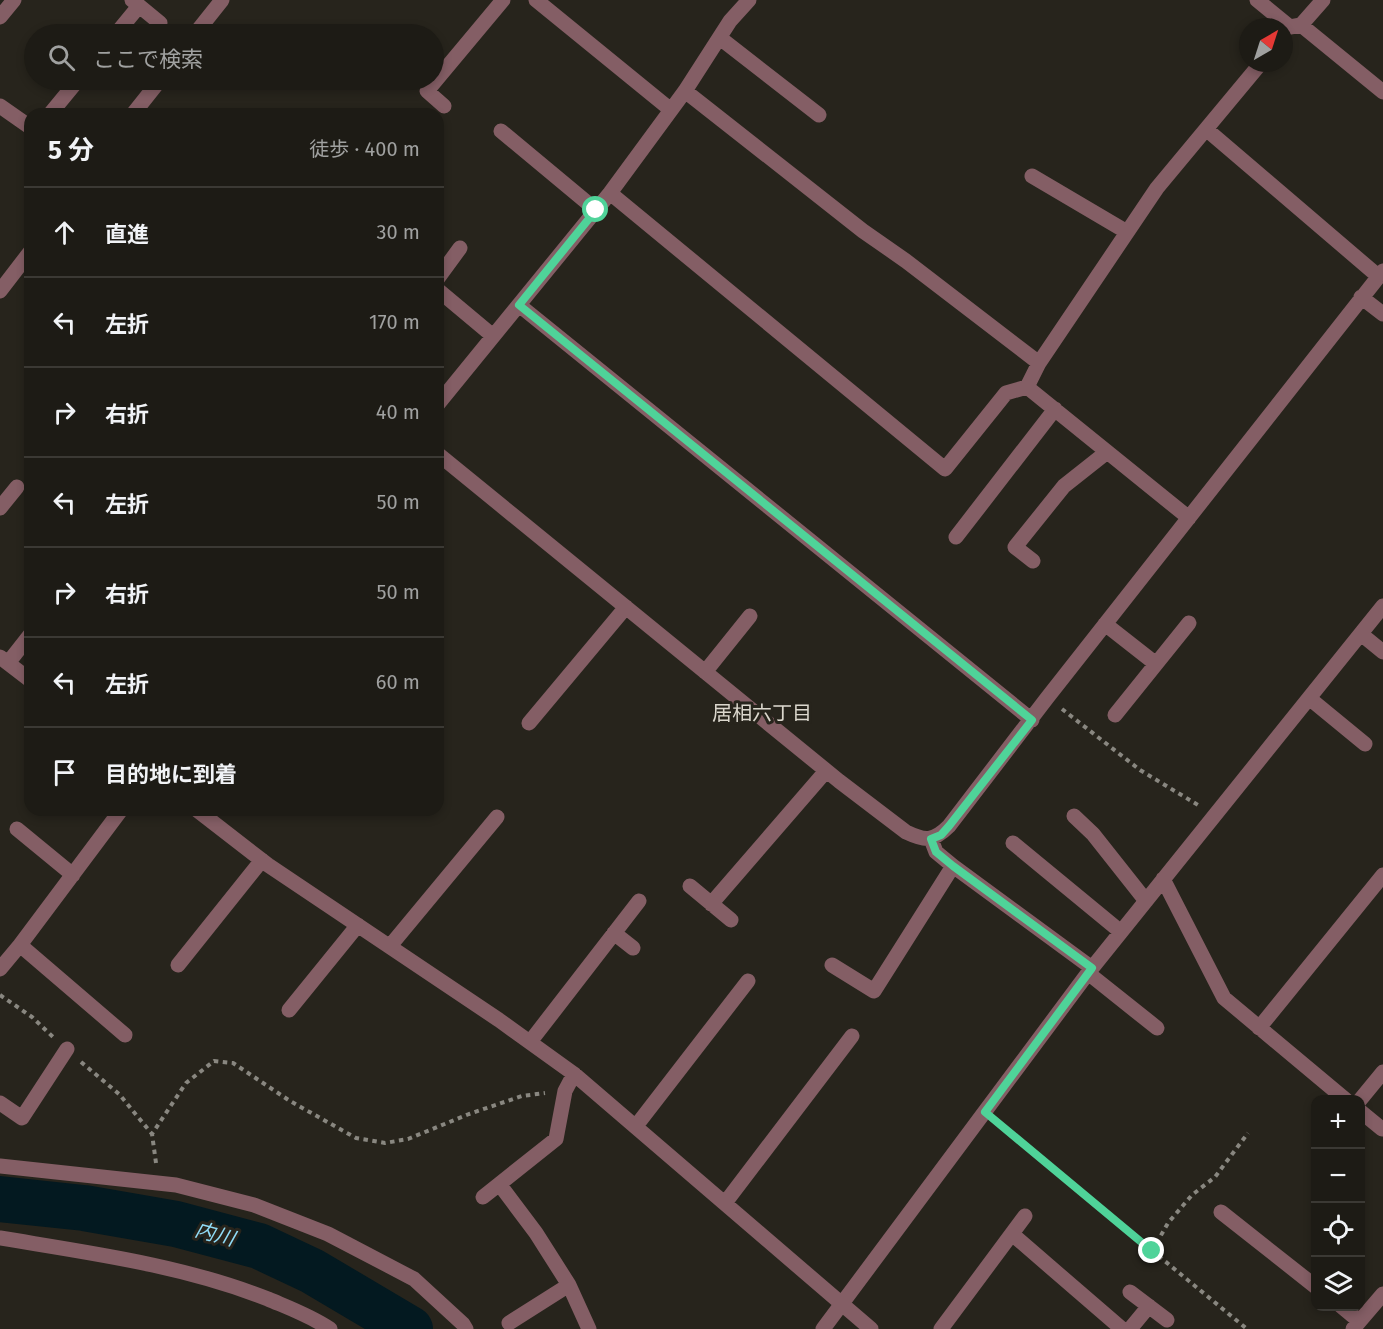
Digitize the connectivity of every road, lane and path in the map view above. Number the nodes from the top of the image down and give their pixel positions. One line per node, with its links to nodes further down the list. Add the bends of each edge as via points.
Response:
1 (14, 0): 9 (street)
2 (222, 0): 13 (street)
3 (503, 0): 17 (street)
4 (536, 0): 28 (street)
5 (748, 0): 16 (street)
6 (1257, 0): 10 (street)
7 (1323, 0): 14 (street)
8 (135, 3): 11 (street); 12 (street)
9 (0, 17)
10 (1279, 18)
11 (160, 23)
12 (122, 24)
13 (203, 24)
14 (1293, 28)
15 (1293, 30): 23 (street)
16 (720, 38): 22 (street); 29 (street)
17 (444, 71)
18 (1254, 72): 31 (street)
19 (70, 90): 26 (street)
20 (152, 90): 27 (street)
21 (428, 90): 25 (street)
22 (686, 91): 28 (street); 47 (street)
23 (1383, 92)
24 (0, 106): 30 (street)
25 (444, 106)
26 (55, 108)
27 (138, 108)
28 (671, 110): 34 (street)
29 (819, 116)
30 (24, 123)
31 (1206, 129): 36 (street); 40 (street)
32 (501, 130): 35 (street)
33 (1032, 176): 36 (street)
34 (610, 193): 35 (street); 48 (street, via 945,469 1006,393)
35 (596, 210): 44 (street)
36 (1127, 232): 47 (street)
37 (460, 248): 39 (street)
38 (24, 260): 41 (street)
39 (444, 270)
40 (1381, 273): 43 (street)
41 (0, 291)
42 (444, 295): 46 (street)
43 (1361, 297): 45 (street); 55 (street)
44 (519, 305): 46 (street); 73 (street)
45 (1383, 314)
46 (493, 336): 49 (street)
47 (1039, 363): 48 (street)
48 (1027, 387): 50 (street)
49 (444, 397)
50 (1055, 409): 51 (street); 56 (street)
51 (1107, 452): 55 (street); 57 (street, via 1064,486 1015,547)
52 (444, 459): 59 (street)
53 (17, 487): 54 (street)
54 (0, 508)
55 (1189, 518): 62 (street)
56 (956, 537)
57 (1033, 561)
58 (1383, 606): 63 (street)
59 (626, 607): 68 (street); 74 (street)
60 (750, 616): 68 (street)
61 (1189, 623): 67 (street)
62 (1105, 624): 67 (street); 70 (street)
63 (1361, 634): 65 (street); 71 (street)
64 (24, 641): 66 (street)
65 (1383, 652)
66 (4, 660): 69 (street)
67 (1156, 664): 72 (street)
68 (705, 672): 76 (street)
69 (24, 675)
70 (1047, 698): 73 (street); 80 (path, via 1140,770 1190,798)
71 (1309, 698): 75 (street); 80 (street)
72 (1115, 714)
73 (1032, 720): 83 (street, via 949,826)
74 (530, 723)
75 (1365, 744)
76 (826, 771): 83 (street, via 906,832); 93 (street)
77 (117, 816): 87 (street)
78 (205, 816): 85 (street)
79 (1074, 816): 92 (street)
80 (1214, 817): 89 (street)
81 (497, 818): 99 (street)
82 (17, 829): 87 (street)
83 (931, 839): 86 (street, via 936,852)
84 (1013, 843): 96 (street)
85 (262, 860): 95 (street); 101 (street)
86 (953, 866): 102 (street, via 874,991); 104 (street)
87 (73, 875): 98 (street)
88 (1383, 875): 108 (street)
89 (1163, 879): 92 (street); 108 (street, via 1224,998)
90 (690, 886): 93 (street)
91 (639, 901): 97 (street)
92 (1146, 901): 96 (street)
93 (711, 904): 94 (street)
94 (731, 920)
95 (358, 925): 99 (street); 106 (street)
96 (1121, 932): 104 (street)
97 (614, 933): 100 (street); 111 (street)
98 (20, 945): 103 (street); 109 (street)
99 (390, 946): 111 (street)
100 (633, 948)
101 (178, 965)
102 (832, 965)
103 (0, 969)
104 (1090, 971): 107 (street); 119 (street)
105 (747, 981): 121 (street)
106 (289, 1010)
107 (1157, 1028)
108 (1259, 1028): 115 (street)
109 (125, 1035)
110 (852, 1036): 128 (street)
111 (530, 1042): 114 (street)
112 (67, 1049): 118 (street, via 22,1118)
113 (1383, 1072): 116 (street)
114 (574, 1074): 117 (street); 121 (street)
115 (1340, 1095)
116 (1364, 1095)
117 (564, 1096): 125 (path, via 522,1096 408,1139 385,1143 356,1138 233,1063 214,1061 186,1083 152,1134); 126 (street, via 556,1139)
118 (0, 1103)
119 (985, 1112): 133 (path); 138 (street)
120 (1365, 1115): 122 (street)
121 (636, 1126): 128 (street)
122 (1382, 1129)
123 (1248, 1133): 133 (path, via 1215,1177 1168,1223)
124 (0, 1166): 125 (street)
125 (159, 1183): 145 (street, via 254,1205 328,1234 414,1279)
126 (500, 1185): 127 (street); 135 (street)
127 (483, 1197)
128 (725, 1203): 138 (street)
129 (1221, 1212): 134 (street)
130 (1025, 1216): 131 (street)
131 (1012, 1234): 149 (street); 150 (street)
132 (0, 1238): 144 (street, via 198,1275 271,1300)
133 (1152, 1251): 152 (path)
134 (1311, 1283)
135 (568, 1285): 142 (street); 146 (street)
136 (1130, 1292): 139 (street)
137 (1381, 1299): 143 (street)
138 (842, 1305): 147 (street); 148 (street)
139 (1149, 1306): 141 (street); 151 (street)
140 (1345, 1311): 143 (street)
141 (1167, 1320)
142 (509, 1323)
143 (1356, 1325)
144 (330, 1329)
145 (466, 1329)
146 (589, 1329)
147 (823, 1329)
148 (871, 1329)
149 (941, 1329)
150 (1122, 1329)
151 (1130, 1329)
152 (1246, 1329)

